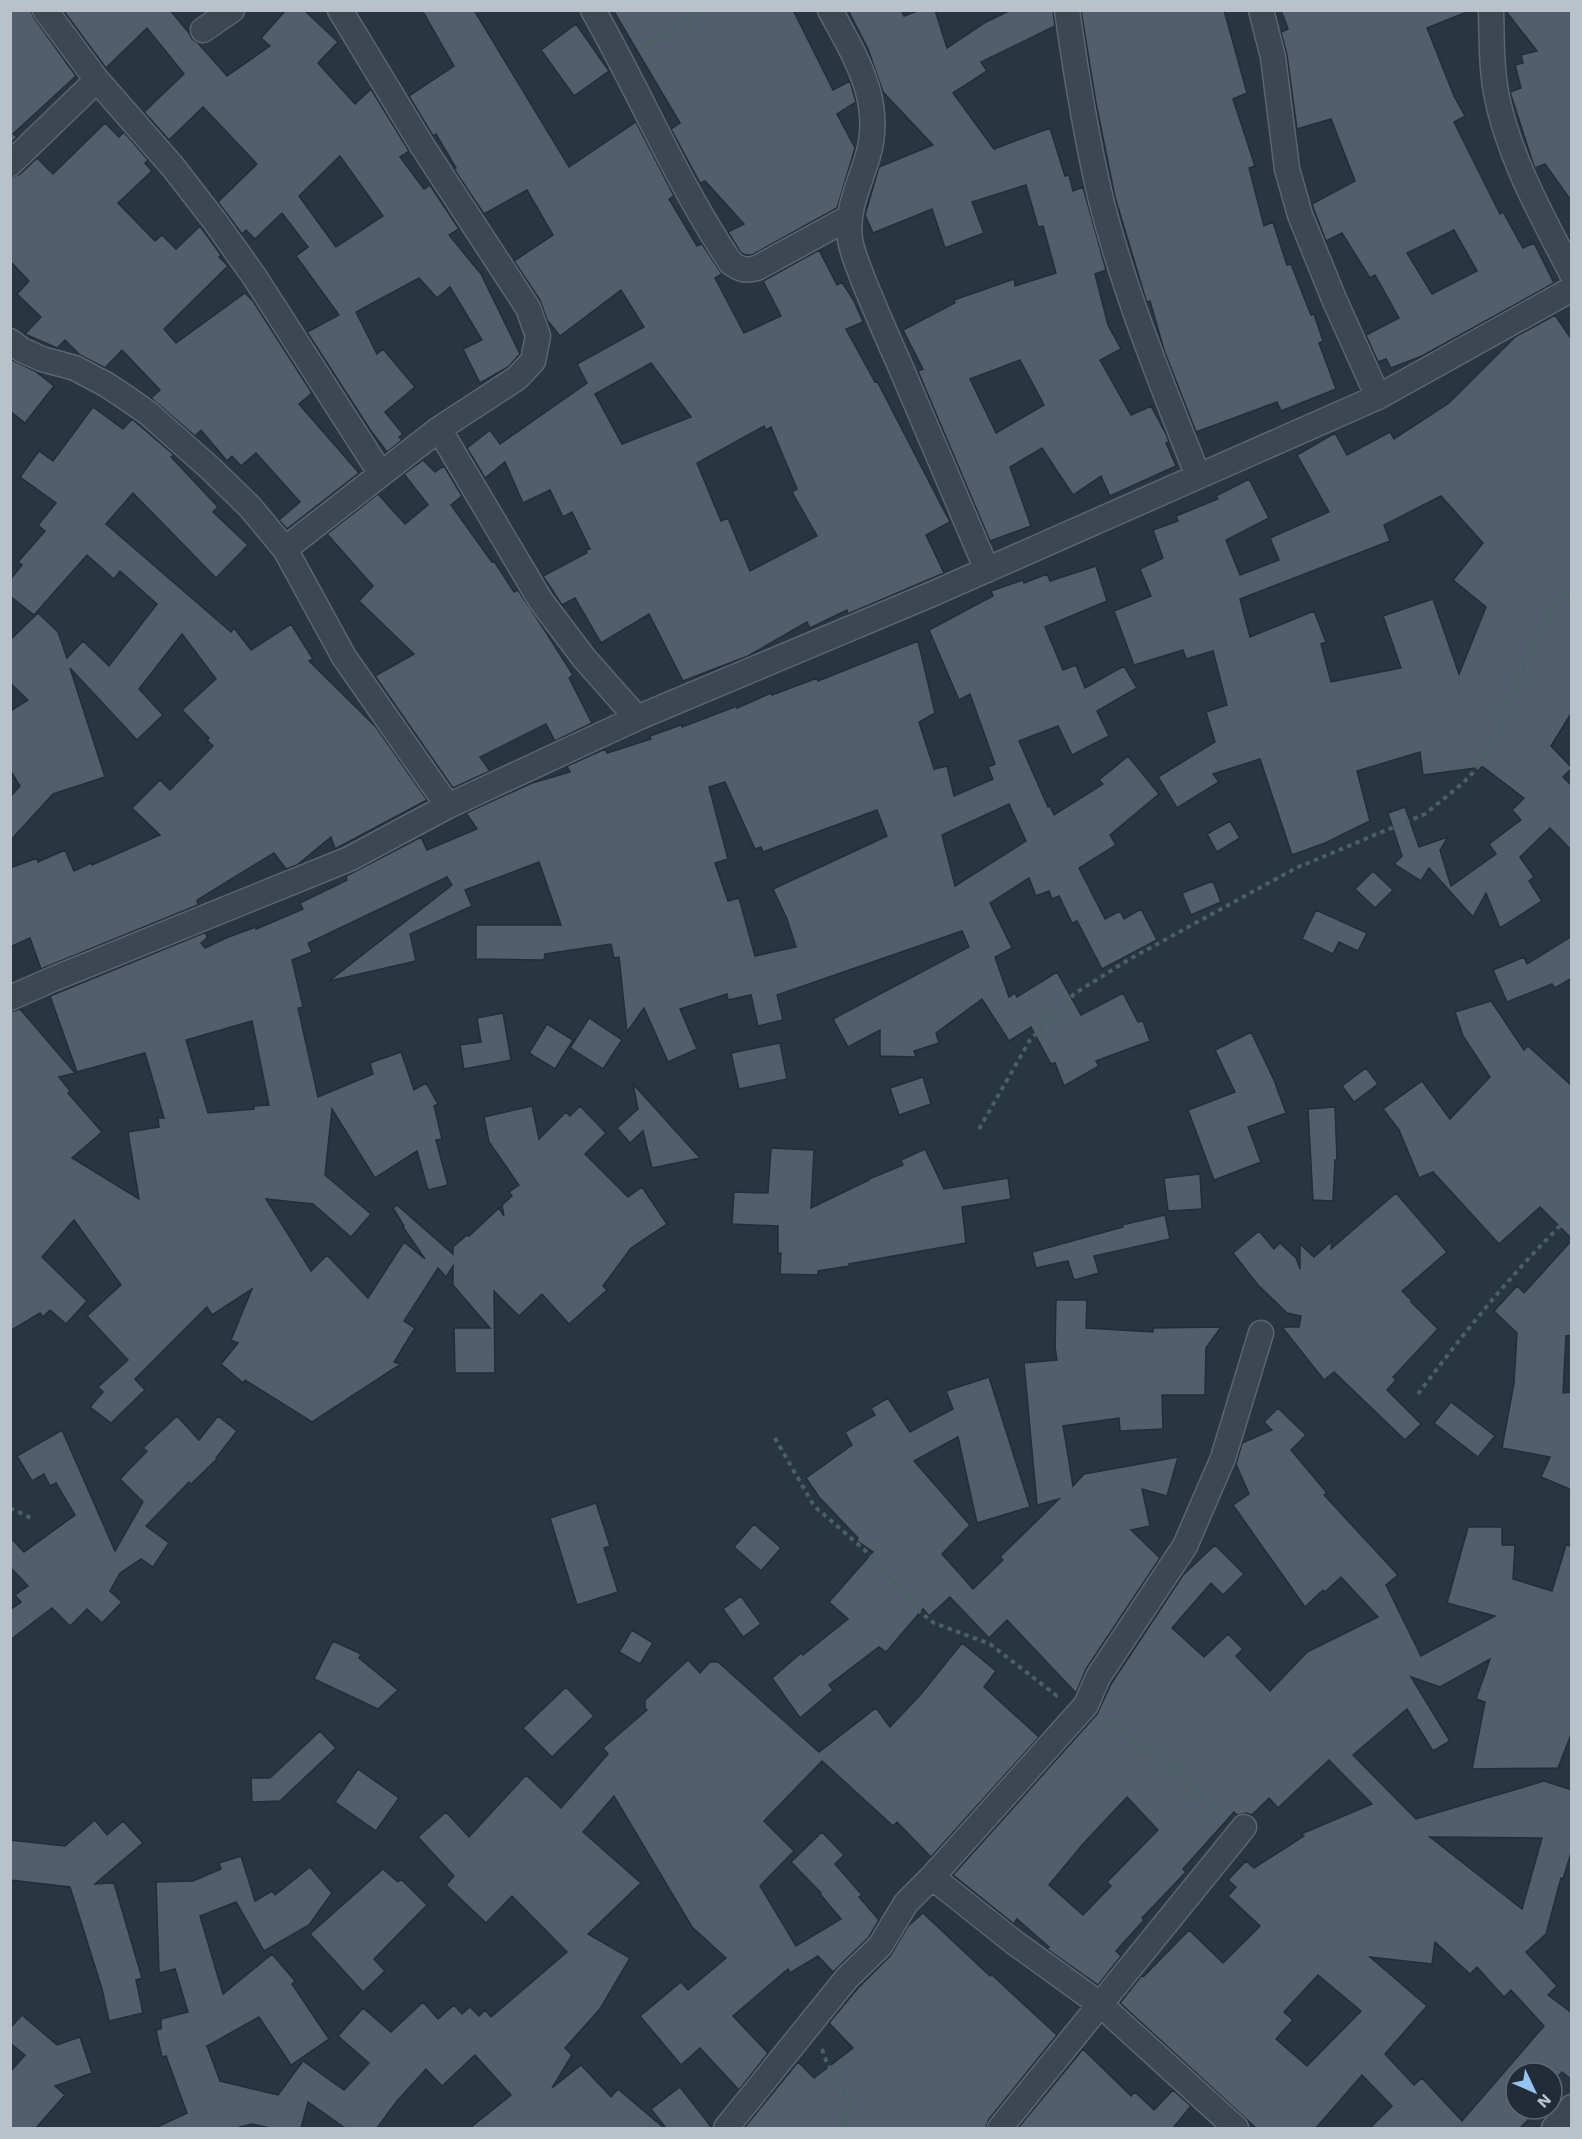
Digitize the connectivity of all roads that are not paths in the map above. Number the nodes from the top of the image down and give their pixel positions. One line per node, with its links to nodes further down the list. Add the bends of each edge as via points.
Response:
1 (45, 10): 10 (street)
2 (232, 10): 9 (street)
3 (340, 10): 17 (street, via 528,308 538,336 533,361 517,378)
4 (593, 10): 12 (street, via 657,135 731,263 747,271 757,268)
5 (830, 10): 12 (street, via 861,72 874,118)
6 (1066, 10): 19 (street, via 1084,125 1120,267)
7 (1261, 10): 16 (street, via 1273,57 1287,169 1300,215)
8 (1491, 10): 13 (street, via 1497,101 1538,209)
9 (203, 30)
10 (97, 80): 11 (street); 18 (street, via 173,166 214,220)
11 (10, 164)
12 (850, 217): 21 (street, via 849,238 881,324)
13 (1572, 274)
14 (1572, 289): 16 (street)
15 (10, 341): 20 (street, via 42,359 75,368 148,413 250,507)
16 (1378, 397): 19 (street)
17 (439, 429): 18 (street); 22 (street, via 540,602)
18 (381, 474): 20 (street)
19 (1198, 476): 21 (street)
20 (285, 549): 23 (street, via 344,657)
21 (987, 570): 22 (street)
22 (637, 718): 23 (street)
23 (448, 806): 24 (street, via 349,859)
24 (10, 998)
25 (1261, 1334): 27 (street, via 1223,1458 1185,1546 1098,1677 1086,1705)
26 (1235, 1826): 28 (street)
27 (932, 1877): 28 (street); 30 (street, via 906,1903 880,1946 848,1978)
28 (1101, 2005): 31 (street); 32 (street)
29 (1572, 2107): 33 (street)
30 (726, 2128)
31 (1000, 2128)
32 (1236, 2128)
33 (1554, 2128)

